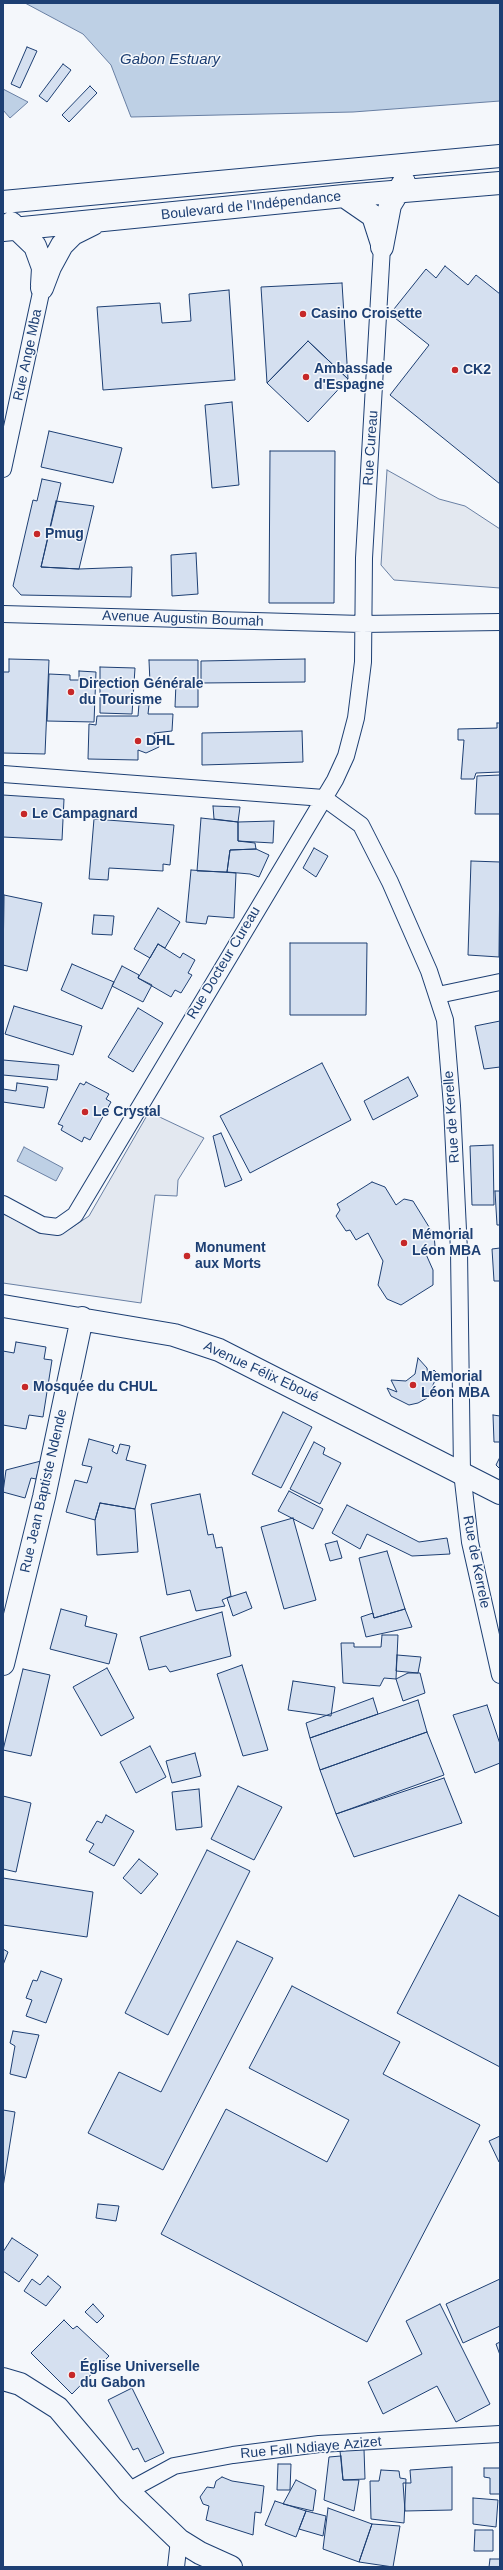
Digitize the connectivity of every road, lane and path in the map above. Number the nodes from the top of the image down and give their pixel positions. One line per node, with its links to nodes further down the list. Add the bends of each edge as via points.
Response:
1 (500, 156): 6 (main road, Boulevard de l'Indépendance)
2 (500, 170): 4 (main road, via 409,180)
3 (500, 183): 4 (main road, Boulevard de l'Indépendance)
4 (396, 192): 5 (main road, Boulevard de l'Indépendance); 9 (main road, via 390,205)
5 (344, 196): 7 (main road, Boulevard de l'Indépendance); 9 (main road, via 373,216 378,225)
6 (3, 202)
7 (100, 222): 8 (main road, Boulevard de l'Indépendance); 10 (main road, via 73,234 62,245)
8 (8, 226): 10 (main road, via 34,246 40,256)
9 (382, 247): 14 (street, Rue Cureau)
10 (42, 288): 11 (street, Rue Ange Mba)
11 (3, 469)
12 (3, 614): 14 (street, Avenue Augustin Boumah)
13 (500, 622): 14 (street, Avenue Augustin Boumah)
14 (362, 624): 16 (street, Rue Docteur Cureau, via 363,662 356,718 346,756)
15 (3, 774): 16 (street)
16 (324, 798): 18 (street, Rue de Kerelle, via 362,825 390,882); 19 (street, Rue Docteur Cureau, via 75,1214 58,1227 42,1225)
17 (500, 982): 18 (street)
18 (438, 995): 22 (street, Rue de Kerelle, via 445,1020 453,1114 460,1259)
19 (3, 1204)
20 (3, 1306): 21 (main road, Avenue Félix Eboué)
21 (82, 1318): 22 (main road, Avenue Félix Eboué, via 174,1335 219,1350); 24 (main road, Rue Jean Baptiste Ndende, via 44,1497)
22 (462, 1472): 23 (main road, Avenue Félix Eboué); 25 (street, Rue de Kerrele, via 470,1542)
23 (500, 1493)
24 (3, 1664)
25 (500, 1675)
26 (3, 2378): 28 (main road, via 20,2384 58,2408)
27 (500, 2434): 28 (street, Rue Fall Ndiaye Azizet, via 319,2444 233,2455 174,2466)
28 (128, 2491): 29 (main road)
29 (179, 2540): 30 (street); 31 (main road)
30 (176, 2567)
31 (231, 2567)

